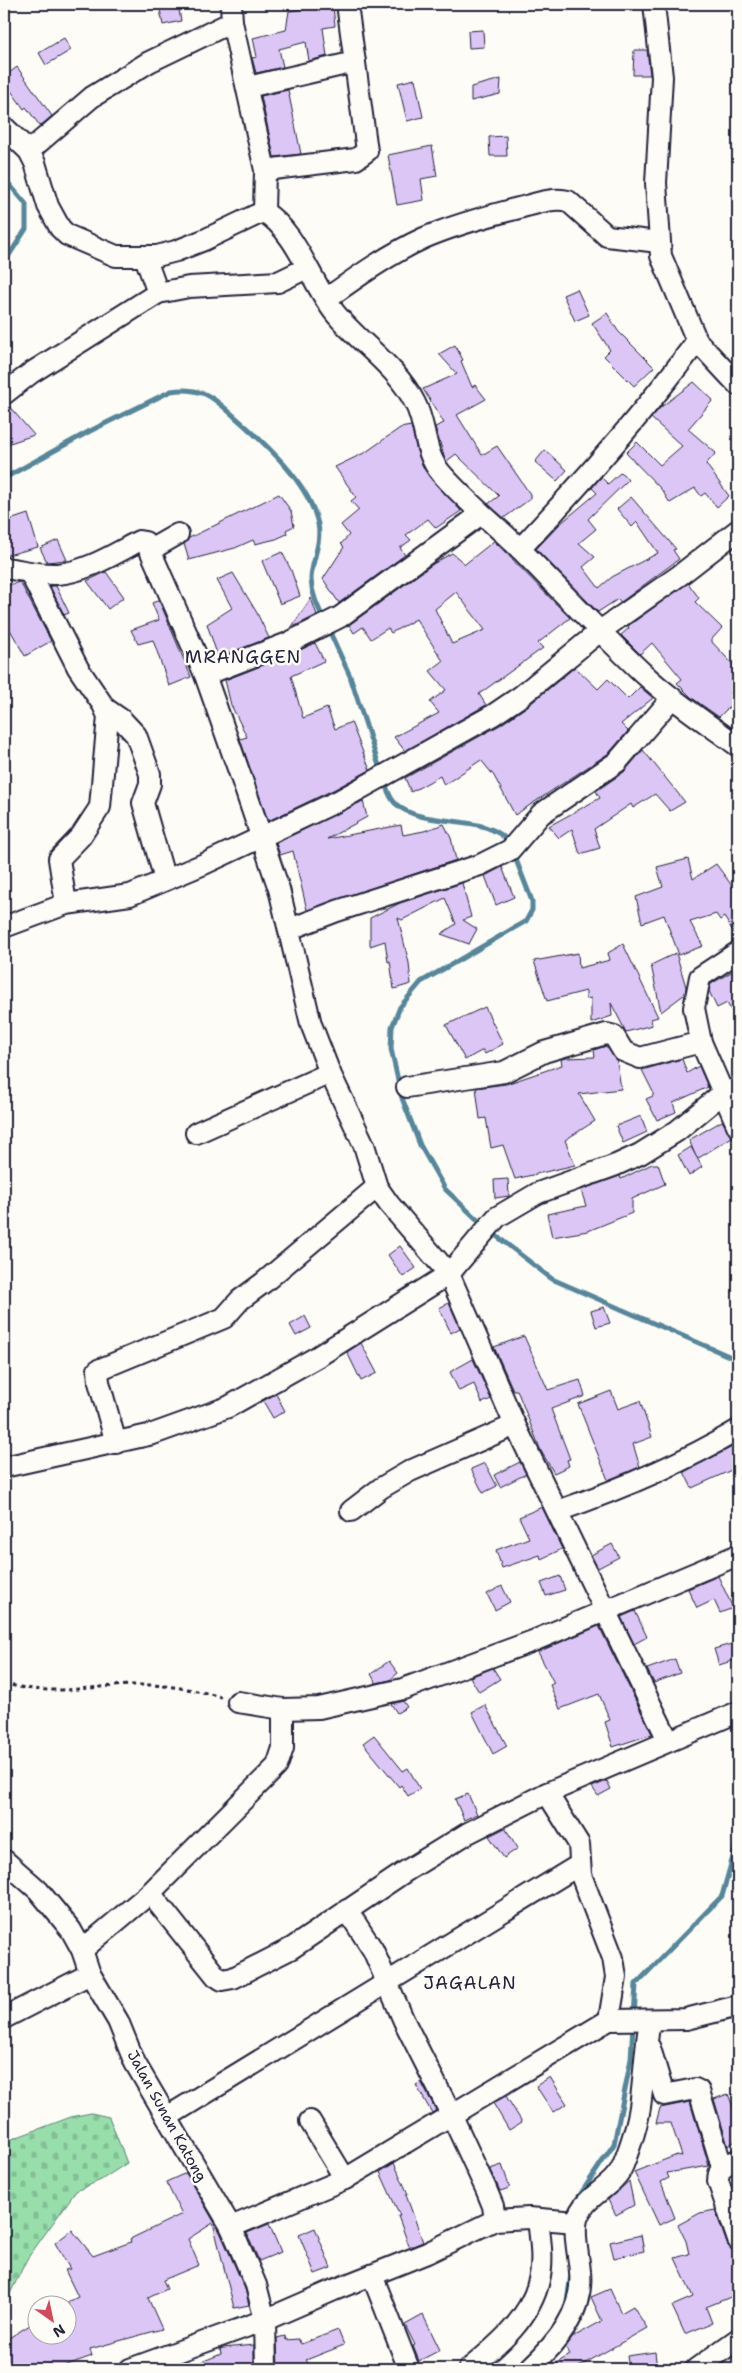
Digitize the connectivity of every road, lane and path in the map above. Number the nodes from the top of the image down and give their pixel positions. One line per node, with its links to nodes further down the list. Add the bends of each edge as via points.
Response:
1 (347, 4): 4 (street)
2 (654, 4): 10 (street, via 662,77 656,184)
3 (231, 13): 5 (street); 7 (street, via 92,97)
4 (355, 62): 5 (street); 8 (street, via 367,147 365,154 356,159)
5 (248, 87): 8 (street)
6 (4, 127): 7 (street)
7 (29, 152): 11 (street, via 53,218 67,235 116,256)
8 (265, 170): 9 (street)
9 (264, 212): 11 (street, via 195,244); 12 (street, via 286,232)
10 (660, 242): 14 (street, via 607,236 568,202 561,199 547,201 494,214 422,239 361,274); 15 (street, via 661,256)
11 (145, 257): 13 (street)
12 (307, 268): 13 (street, via 278,282 189,287); 14 (street)
13 (158, 293): 17 (street, via 31,373)
14 (326, 299): 18 (street, via 344,322 386,361 416,403 434,463)
15 (697, 341): 16 (street); 21 (street, via 580,485)
16 (738, 385)
17 (4, 394)
18 (481, 514): 21 (street); 26 (street, via 340,617)
19 (738, 530): 25 (street)
20 (178, 534): 22 (street)
21 (520, 549): 25 (street)
22 (150, 550): 24 (street, via 145,542 139,541 80,569 58,574); 26 (street)
23 (4, 568): 24 (street)
24 (30, 573): 28 (street, via 78,668)
25 (600, 631): 27 (street); 30 (street, via 493,715 340,800)
26 (204, 675): 30 (street)
27 (672, 698): 29 (street); 34 (street, via 617,762 541,814 510,850 480,865)
28 (106, 709): 31 (street, via 136,735 150,774 143,802); 32 (street, via 100,808 81,836 59,859)
29 (738, 746)
30 (262, 837): 31 (street); 34 (street)
31 (164, 880): 32 (street, via 130,894)
32 (66, 904): 33 (street)
33 (4, 927)
34 (290, 929): 37 (street, via 311,1024)
35 (738, 952): 36 (street, via 700,977 694,1008)
36 (701, 1042): 38 (street, via 640,1058 623,1051 614,1036 606,1034 544,1052 504,1072); 39 (street)
37 (330, 1073): 41 (street); 42 (street, via 361,1137)
38 (407, 1087)
39 (731, 1090): 40 (street); 43 (street, via 640,1154 538,1193 497,1217)
40 (738, 1127)
41 (196, 1133)
42 (377, 1187): 43 (street); 46 (street, via 264,1284 240,1300 224,1318 98,1370)
43 (449, 1274): 44 (street); 46 (street, via 317,1357 228,1407 153,1434)
44 (515, 1425): 48 (street, via 410,1471); 49 (street)
45 (738, 1430): 49 (street, via 661,1471)
46 (116, 1443): 47 (street)
47 (4, 1467)
48 (351, 1511)
49 (558, 1511): 51 (street)
50 (738, 1555): 51 (street)
51 (606, 1610): 54 (street, via 403,1689 319,1708); 56 (street)
52 (4, 1683): 53 (path, via 24,1689 62,1692 134,1685 196,1689)
53 (238, 1702): 54 (street)
54 (283, 1710): 60 (street, via 284,1748 277,1766)
55 (738, 1712): 56 (street)
56 (668, 1740): 57 (street)
57 (547, 1793): 59 (street, via 580,1844); 61 (street, via 468,1833)
58 (4, 1860): 62 (street, Jalan Sunan Katong, via 38,1890 71,1930)
59 (579, 1865): 64 (street); 67 (street, via 612,1958 616,1977)
60 (150, 1893): 61 (street, via 216,1976 226,1980 292,1948); 62 (street)
61 (347, 1910): 64 (street, via 373,1950)
62 (82, 1950): 63 (street, Jalan Sunan Katong)
63 (90, 1974): 66 (street); 70 (street, Jalan Sunan Katong, via 118,2021 135,2063)
64 (387, 1982): 69 (street); 70 (street)
65 (738, 2006): 68 (street)
66 (4, 2018)
67 (613, 2020): 68 (street); 69 (street)
68 (647, 2026): 72 (street, via 664,2095 698,2091); 76 (street, via 640,2108 622,2165 617,2176 587,2202)
69 (452, 2116): 73 (street); 75 (street, via 493,2206)
70 (166, 2117): 77 (street, Jalan Sunan Katong)
71 (310, 2121): 73 (street)
72 (730, 2164): 78 (street, via 718,2172 718,2180)
73 (345, 2180): 77 (street)
74 (543, 2219): 75 (street); 76 (street); 85 (street, via 540,2279 532,2302 506,2336)
75 (495, 2220): 79 (street, via 427,2254)
76 (574, 2221): 86 (street, via 580,2291 567,2328)
77 (231, 2227): 80 (street, Jalan Sunan Katong, via 256,2286)
78 (738, 2240)
79 (372, 2275): 80 (street); 84 (street)
80 (266, 2320): 82 (street); 83 (street, Jalan Sunan Katong)
81 (738, 2339): 87 (street)
82 (130, 2369)
83 (266, 2369)
84 (409, 2369)
85 (469, 2369)
86 (530, 2369)
87 (696, 2369)

